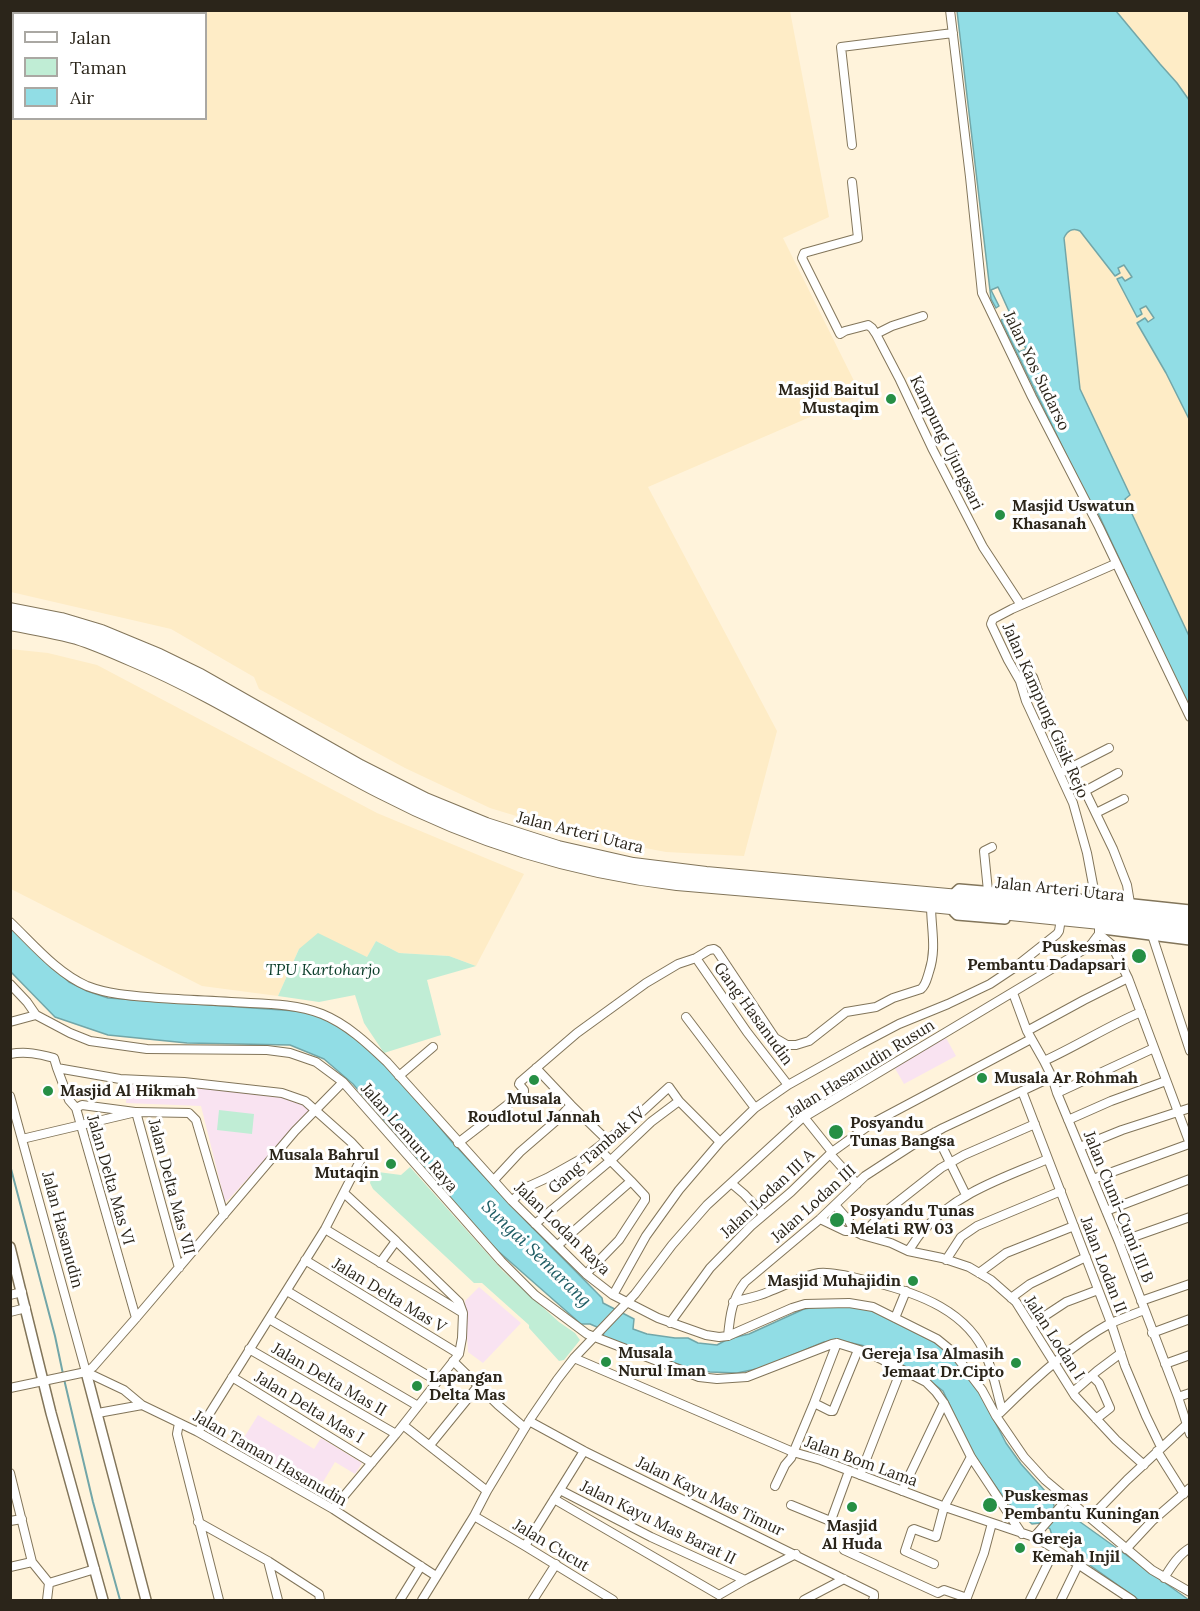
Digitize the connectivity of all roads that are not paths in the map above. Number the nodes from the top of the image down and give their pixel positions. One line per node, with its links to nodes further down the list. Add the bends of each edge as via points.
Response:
1 (950, 10): 2 (street, Jalan Yos Sudarso)
2 (953, 33): 3 (street, via 841,48); 7 (street, Jalan Yos Sudarso, via 982,292)
3 (852, 145)
4 (852, 182): 6 (street, via 858,238 804,253 802,258 840,334 868,325)
5 (923, 316): 6 (street)
6 (876, 334): 8 (street, Kampung Ujungsari, via 983,547)
7 (1115, 564): 8 (street, Jalan Kampung Gisik Rejo); 12 (street, Jalan Yos Sudarso)
8 (1021, 605): 11 (street, Jalan Kampung Gisik Rejo, via 993,619 991,624)
9 (10, 610): 21 (highway, Jalan Arteri Utara, via 101,632 159,656 425,800 558,848 633,865)
10 (10, 623): 23 (highway, Jalan Arteri Utara, via 78,638 160,670 400,801 553,859 643,879)
11 (1020, 681): 14 (street, via 1032,677); 15 (street, Jalan Kampung Gisik Rejo)
12 (1190, 717)
13 (1109, 748): 14 (street)
14 (1072, 767): 15 (street)
15 (1060, 772): 26 (street, Jalan Kampung Gisik Rejo, via 1087,853)
16 (1118, 773): 18 (street, via 1086,789)
17 (1124, 799): 18 (street)
18 (1096, 813): 22 (street, via 1127,885)
19 (992, 848): 20 (street, via 984,851)
20 (988, 891): 21 (street, via 959,890); 26 (street)
21 (952, 901): 23 (highway, Jalan Arteri Utara); 26 (highway, Jalan Arteri Utara); 28 (street, via 957,915)
22 (1130, 903): 24 (street); 26 (street)
23 (932, 905): 32 (street, via 934,951 923,988 876,1007 846,1012 809,1041 796,1045 775,1038 716,949)
24 (1190, 910)
25 (1190, 918): 26 (highway, Jalan Arteri Utara)
26 (1098, 919): 28 (street); 29 (highway, Jalan Arteri Utara); 30 (street); 33 (street); 36 (street, Jalan Hasanudin Rusun, via 1090,946)
27 (10, 922): 49 (street, Jalan Lodan Raya, via 67,974 95,989 127,995 302,1008 342,1024)
28 (1060, 925): 53 (street, via 1057,934 990,984 899,1024)
29 (1190, 931)
30 (1152, 935): 31 (street); 44 (street)
31 (1190, 940)
32 (696, 958): 48 (street, via 646,983); 53 (street, Gang Hasanudin)
33 (1128, 978): 37 (street); 41 (street, Jalan Lodan III A)
34 (10, 984): 35 (street, Jalan Lemuru Raya)
35 (14, 993): 38 (street, Jalan Lemuru Raya)
36 (1012, 993): 41 (street, Jalan Cumi-Cumi III B); 65 (street, Jalan Hasanudin Rusun)
37 (1141, 1012): 43 (street); 46 (street)
38 (36, 1015): 40 (street); 52 (street, Jalan Lemuru Raya, via 90,1041 122,1046 267,1050 298,1055 316,1062)
39 (686, 1017): 60 (street)
40 (10, 1022)
41 (1029, 1035): 46 (street, Jalan Cumi-Cumi III B); 77 (street, Jalan Lodan III A, via 871,1124)
42 (433, 1047): 49 (street)
43 (1154, 1048): 51 (street); 55 (street)
44 (1190, 1051)
45 (10, 1054): 47 (street, via 26,1052 54,1058)
46 (1044, 1061): 50 (street, Jalan Cumi-Cumi III B)
47 (57, 1068): 59 (street); 62 (street, via 120,1079 282,1093)
48 (536, 1068): 58 (street); 73 (street, via 519,1083 524,1092)
49 (399, 1076): 73 (street, Jalan Lodan Raya)
50 (1052, 1077): 54 (street, Jalan Lodan III); 55 (street, Jalan Cumi-Cumi III B)
51 (1166, 1081): 63 (street); 66 (street)
52 (343, 1082): 62 (street); 139 (street, Jalan Lemuru Raya, via 501,1261 535,1295 587,1334)
53 (789, 1084): 60 (street)
54 (1022, 1091): 68 (street, Jalan Lodan II); 69 (street, Jalan Lodan III)
55 (1057, 1094): 66 (street, Jalan Cumi-Cumi III B)
56 (10, 1096): 70 (street, Jalan Hasanudin)
57 (679, 1101): 71 (street, Gang Tambak IV, via 669,1087); 72 (street); 78 (street, Gang Tambak IV)
58 (571, 1105): 71 (street); 83 (street)
59 (76, 1108): 64 (street, Jalan Delta Mas VI, via 82,1105); 67 (street, Jalan Delta Mas VI)
60 (755, 1108): 72 (street)
61 (1190, 1108): 63 (street)
62 (315, 1110): 88 (street, via 363,1155); 94 (street)
63 (1177, 1111): 74 (street); 75 (street)
64 (136, 1112): 67 (street); 94 (street, via 193,1115); 111 (street, Jalan Delta Mas VII)
65 (804, 1117): 77 (street); 85 (street, Jalan Hasanudin Rusun)
66 (1068, 1120): 75 (street, Jalan Cumi-Cumi III B)
67 (81, 1124): 70 (street); 131 (street, Jalan Delta Mas VI)
68 (1035, 1124): 79 (street, Jalan Lodan II); 80 (street)
69 (935, 1132): 80 (street); 86 (street, Jalan Lodan III)
70 (22, 1138): 151 (street, Jalan Hasanudin)
71 (607, 1140): 76 (street, Gang Tambak IV)
72 (720, 1142): 122 (street, via 646,1236)
73 (458, 1143): 83 (street, Jalan Lodan Raya)
74 (1189, 1144): 81 (street)
75 (1080, 1147): 81 (street, Jalan Cumi-Cumi III B)
76 (598, 1148): 78 (street); 90 (street, Gang Tambak IV, via 525,1188)
77 (831, 1153): 86 (street); 93 (street, Jalan Lodan III A)
78 (611, 1160): 84 (street); 97 (street, Gang Tambak IV)
79 (1048, 1160): 87 (street, Jalan Lodan II); 89 (street)
80 (950, 1163): 89 (street); 101 (street, via 888,1209)
81 (1093, 1179): 92 (street, Jalan Cumi-Cumi III B)
82 (1190, 1179): 92 (street)
83 (494, 1180): 90 (street, Jalan Lodan Raya)
84 (631, 1181): 104 (street); 114 (street, via 645,1200 619,1240)
85 (731, 1183): 93 (street); 126 (street, Jalan Hasanudin Rusun, via 672,1245)
86 (858, 1184): 91 (street, Jalan Lodan III)
87 (1061, 1191): 98 (street, Jalan Lodan II); 109 (street, via 977,1226 961,1237)
88 (344, 1193): 99 (street); 102 (street)
89 (966, 1195): 106 (street, via 922,1232)
90 (512, 1202): 97 (street, Jalan Lodan Raya)
91 (835, 1205): 96 (street, Jalan Lodan III); 100 (street, Jalan Lodan I)
92 (1106, 1211): 103 (street, Jalan Cumi-Cumi III B)
93 (763, 1214): 135 (street, Jalan Lodan III A, via 710,1268)
94 (224, 1215): 111 (street)
95 (1190, 1217): 103 (street)
96 (820, 1219): 100 (street, Jalan Lodan I); 125 (street, Jalan Lodan III, via 753,1274)
97 (535, 1224): 104 (street, Jalan Lodan Raya)
98 (1074, 1226): 107 (street, Jalan Lodan II); 113 (street, via 1006,1253)
99 (325, 1229): 108 (street); 110 (street)
100 (854, 1231): 101 (street, Jalan Lodan I)
101 (862, 1236): 106 (street, Jalan Lodan I)
102 (396, 1241): 110 (street); 112 (street)
103 (1119, 1242): 124 (street, Jalan Cumi-Cumi III B)
104 (558, 1245): 114 (street, Jalan Lodan Raya)
105 (10, 1247): 120 (street)
106 (908, 1251): 109 (street, Jalan Lodan I)
107 (1086, 1257): 117 (street, Jalan Lodan II); 123 (street, via 1030,1284)
108 (305, 1260): 118 (street); 145 (street, Jalan Delta Mas V)
109 (946, 1260): 113 (street, Jalan Lodan I)
110 (380, 1263): 115 (street)
111 (179, 1268): 131 (street)
112 (426, 1272): 115 (street); 130 (street, via 459,1302)
113 (979, 1273): 123 (street, Jalan Lodan I)
114 (586, 1274): 122 (street, Jalan Lodan Raya)
115 (415, 1284): 130 (street)
116 (1190, 1284): 124 (street)
117 (1098, 1290): 136 (street, Jalan Lodan II); 137 (street, via 1066,1302)
118 (286, 1291): 133 (street); 156 (street)
119 (906, 1291): 125 (street, via 820,1273); 132 (street); 167 (street, via 954,1315 974,1334 987,1356)
120 (22, 1292): 121 (street); 127 (street)
121 (10, 1295)
122 (613, 1295): 126 (street, Jalan Lodan Raya)
123 (1011, 1298): 137 (street, Jalan Lodan I)
124 (1141, 1301): 128 (street, Jalan Cumi-Cumi III B)
125 (733, 1302): 140 (street, Jalan Lodan III)
126 (625, 1305): 135 (street, Jalan Lodan Raya); 139 (street)
127 (26, 1308): 129 (street); 155 (street)
128 (1144, 1310): 136 (street); 138 (street, Jalan Cumi-Cumi III B)
129 (10, 1312)
130 (463, 1313): 145 (street)
131 (136, 1318): 151 (street)
132 (895, 1318): 140 (street, via 873,1307 849,1303 805,1304); 167 (street, via 953,1352)
133 (269, 1319): 142 (street); 165 (street)
134 (1190, 1319): 138 (street)
135 (670, 1323): 140 (street, Jalan Lodan Raya, via 706,1335)
136 (1111, 1323): 144 (street, Jalan Lodan II); 149 (street)
137 (1031, 1325): 149 (street, Jalan Lodan I)
138 (1152, 1333): 150 (street, Jalan Cumi-Cumi III B)
139 (596, 1336): 141 (street, Jalan Lemuru Raya, via 699,1377 717,1380 747,1377); 147 (street)
140 (728, 1336)
141 (837, 1343): 143 (street); 162 (street)
142 (249, 1349): 154 (street); 174 (street, Jalan Delta Mas II)
143 (858, 1350): 152 (street); 162 (street, via 833,1410)
144 (1121, 1353): 153 (street); 177 (street, Jalan Lodan II)
145 (459, 1354): 148 (street)
146 (1190, 1355): 150 (street)
147 (574, 1358): 171 (street); 179 (street, Jalan Bom Lama)
148 (453, 1361): 156 (street); 157 (street, Jalan Kayu Mas Timur)
149 (1055, 1362): 159 (street, Jalan Lodan I); 167 (street)
150 (1165, 1364): 161 (street, Jalan Cumi-Cumi III B)
151 (88, 1370): 155 (street); 164 (street, Jalan Taman Hasanudin, via 124,1389); 166 (street)
152 (901, 1370): 163 (street, via 926,1382); 185 (street)
153 (1092, 1376): 159 (street); 168 (street, via 1110,1408)
154 (232, 1377): 173 (street); 181 (street, Jalan Delta Mas I)
155 (46, 1380): 158 (street); 220 (street, via 51,1413)
156 (438, 1381): 165 (street)
157 (478, 1386): 171 (street, Jalan Kayu Mas Timur); 176 (street)
158 (10, 1388)
159 (1073, 1392): 168 (street, Jalan Lodan I)
160 (1190, 1393): 161 (street)
161 (1178, 1397): 170 (street, Jalan Cumi-Cumi III B)
162 (814, 1403): 179 (street)
163 (944, 1403): 180 (street); 189 (street)
164 (142, 1404): 166 (street); 169 (street, Jalan Taman Hasanudin)
165 (418, 1406): 172 (street)
166 (98, 1413): 231 (street)
167 (999, 1413): 193 (street, via 1024,1457)
168 (1096, 1419): 182 (street, Jalan Lodan I)
169 (179, 1423): 173 (street, Jalan Taman Hasanudin); 201 (street, via 177,1434)
170 (1187, 1423): 175 (street, Jalan Cumi-Cumi III B); 177 (street)
171 (527, 1424): 178 (street, Jalan Kayu Mas Timur); 188 (street)
172 (403, 1425): 174 (street); 176 (street)
173 (198, 1432): 196 (street, Jalan Taman Hasanudin)
174 (396, 1434): 181 (street)
175 (1190, 1434)
176 (430, 1445): 188 (street)
177 (1159, 1449): 182 (street); 190 (street, Jalan Lodan II)
178 (584, 1450): 187 (street); 212 (street, Jalan Kayu Mas Timur)
179 (793, 1452): 183 (street, Jalan Bom Lama); 186 (street)
180 (971, 1457): 195 (street); 205 (street)
181 (372, 1463): 196 (street)
182 (1144, 1465): 198 (street)
183 (849, 1471): 185 (street, Jalan Bom Lama); 202 (street)
184 (10, 1473): 191 (street)
185 (860, 1475): 189 (street, Jalan Bom Lama)
186 (775, 1486)
187 (560, 1490): 192 (street); 224 (street, Jalan Kayu Mas Barat II)
188 (487, 1491): 197 (street)
189 (902, 1491): 195 (street, Jalan Bom Lama)
190 (1186, 1491): 209 (street)
191 (13, 1495): 199 (street)
192 (554, 1499): 207 (street); 227 (street)
193 (1067, 1499): 198 (street); 206 (street)
194 (791, 1505): 202 (street)
195 (944, 1507): 203 (street, Jalan Bom Lama); 216 (street, via 936,1537 913,1530 905,1550)
196 (333, 1509): 218 (street, Jalan Taman Hasanudin)
197 (474, 1516): 207 (street, Jalan Cucut); 221 (street)
198 (1090, 1518): 209 (street)
199 (22, 1519): 200 (street); 214 (street)
200 (10, 1521)
201 (198, 1522): 213 (street); 232 (street)
202 (830, 1522): 204 (street)
203 (992, 1524): 205 (street, Jalan Bom Lama); 228 (street)
204 (840, 1525)
205 (1022, 1533): 206 (street, Jalan Bom Lama)
206 (1034, 1537): 211 (street, Jalan Bom Lama)
207 (525, 1546): 215 (street, Jalan Cucut)
208 (1190, 1548): 222 (street)
209 (1126, 1549): 222 (street)
210 (844, 1550): 228 (street, via 938,1593 944,1590)
211 (1055, 1550): 217 (street, Jalan Bom Lama); 241 (street)
212 (796, 1554): 223 (street, Jalan Kayu Mas Timur); 224 (street)
213 (268, 1561): 233 (street); 234 (street, via 319,1594)
214 (32, 1562): 219 (street); 225 (street)
215 (556, 1564): 237 (street); 238 (street, Jalan Cucut)
216 (934, 1564)
217 (1078, 1565): 242 (street); 243 (street, Jalan Bom Lama)
218 (421, 1566): 221 (street, Jalan Taman Hasanudin); 235 (street)
219 (10, 1567)
220 (95, 1569): 225 (street); 230 (street)
221 (436, 1576): 236 (street)
222 (1164, 1578): 226 (street)
223 (843, 1579): 239 (street); 240 (street, Jalan Kayu Mas Timur, via 873,1594)
224 (745, 1580): 227 (street)
225 (50, 1583): 229 (street)
226 (1190, 1592)
227 (720, 1598)
228 (966, 1599)
229 (47, 1600)
230 (103, 1600)
231 (146, 1600)
232 (219, 1600)
233 (278, 1600)
234 (320, 1600)
235 (400, 1600)
236 (422, 1600)
237 (533, 1600)
238 (611, 1600)
239 (804, 1600)
240 (873, 1600)
241 (1029, 1600)
242 (1060, 1600)
243 (1132, 1600)

